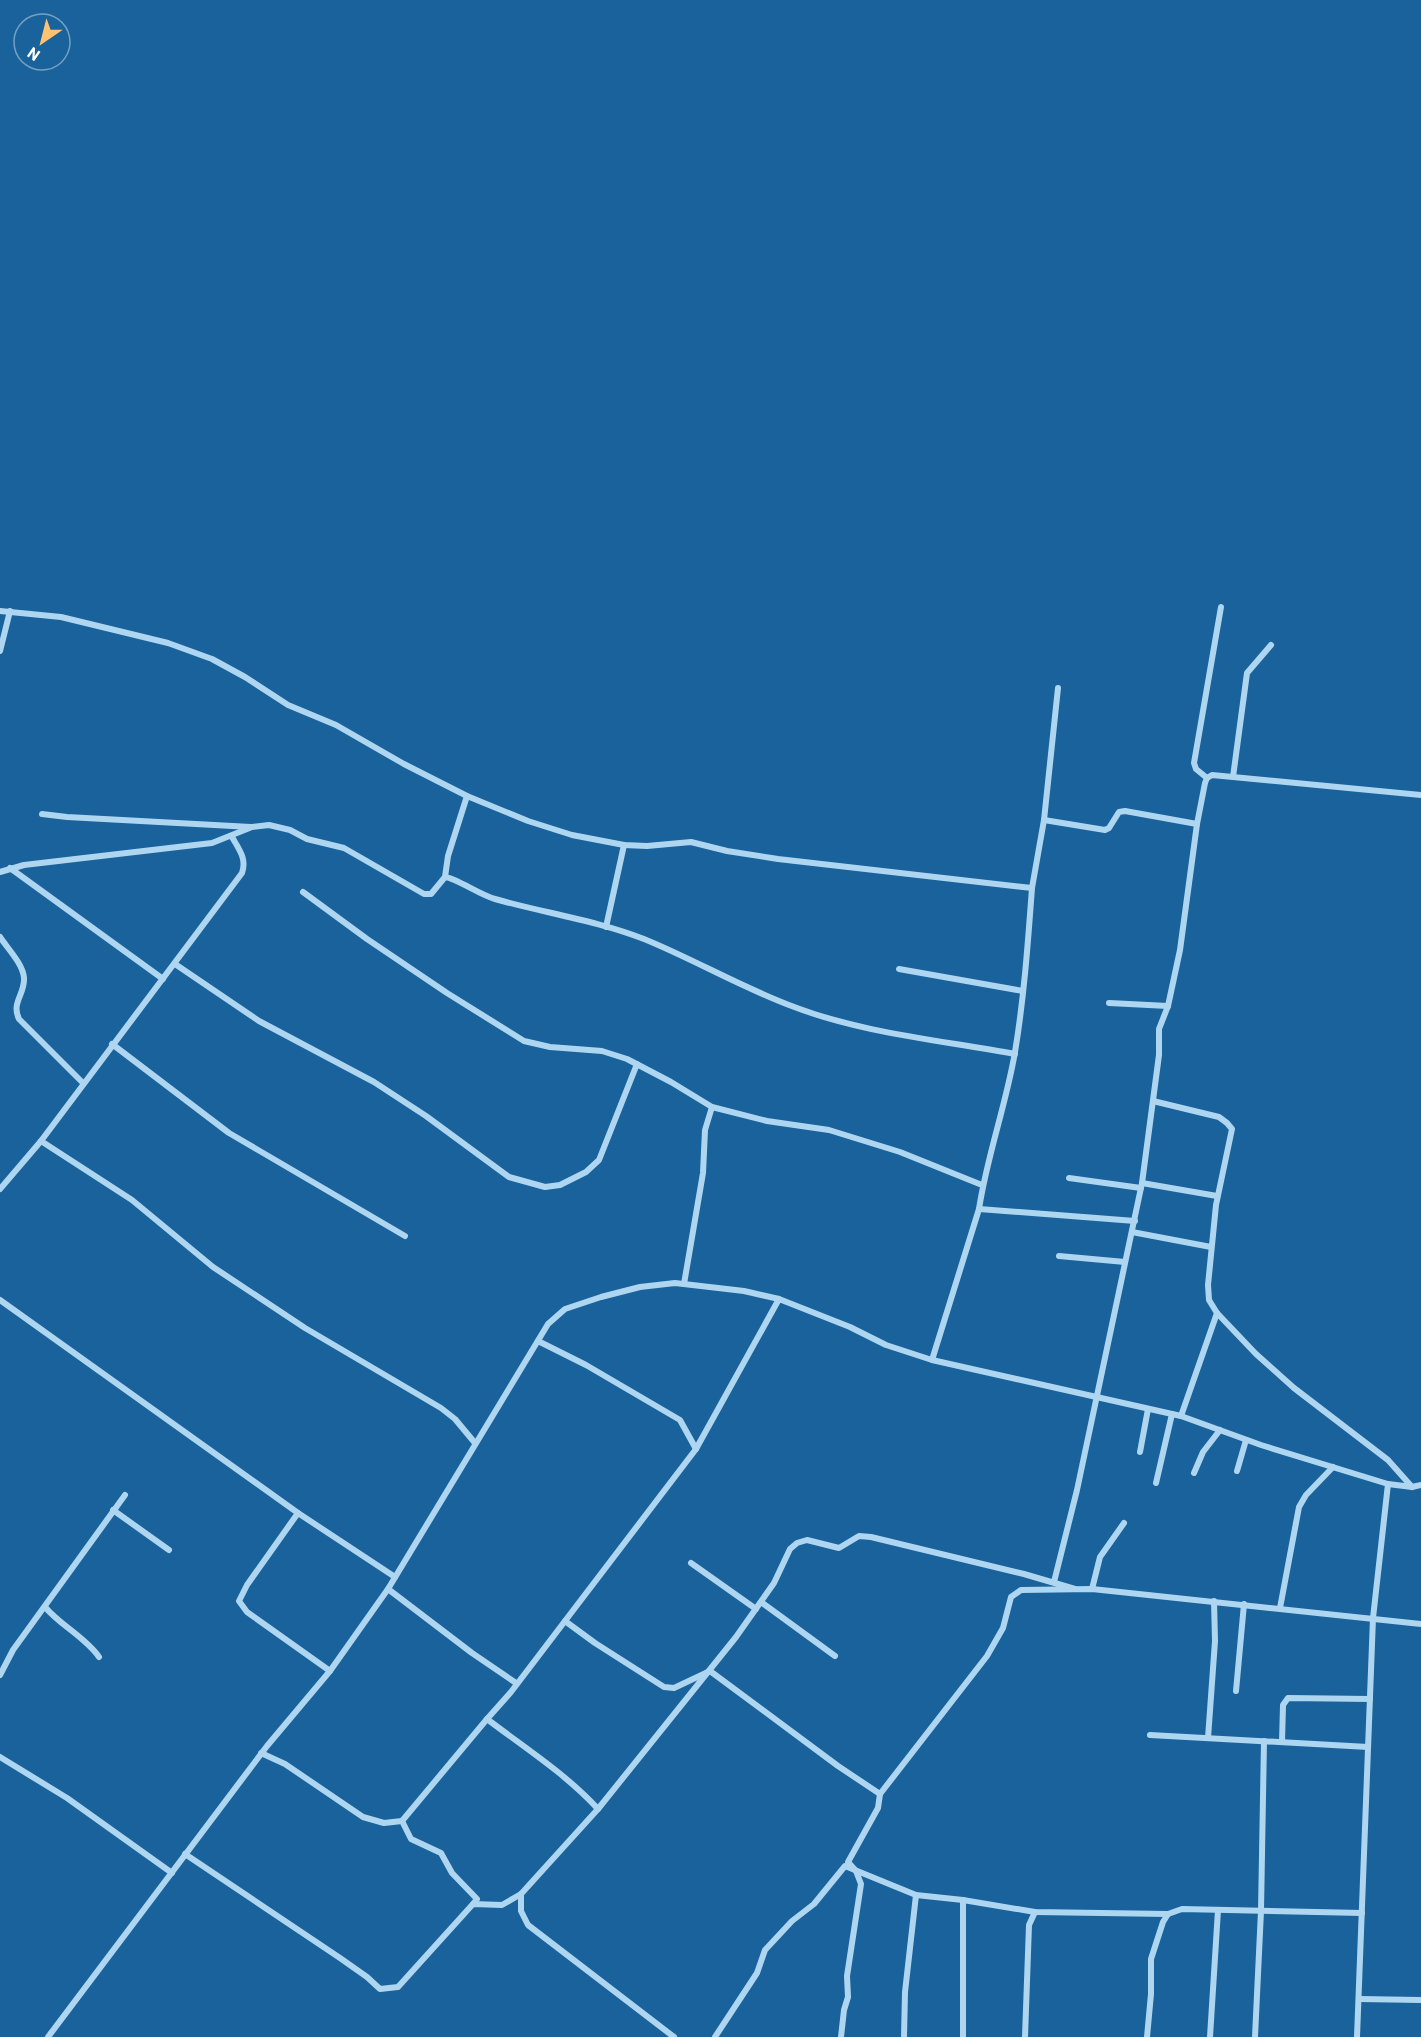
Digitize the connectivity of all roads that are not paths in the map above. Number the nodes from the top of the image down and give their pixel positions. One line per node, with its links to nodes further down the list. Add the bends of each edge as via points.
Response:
1 (1221, 607): 8 (street, via 1194,764)
2 (0, 611): 3 (street)
3 (10, 611): 5 (street); 10 (street, via 61,617 168,643 212,659 288,705 336,725)
4 (1271, 645): 7 (street, via 1247,673)
5 (0, 651)
6 (1058, 688): 12 (street)
7 (1233, 777): 8 (street); 9 (street)
8 (1207, 778): 13 (street)
9 (1421, 795)
10 (467, 796): 16 (street, via 572,835); 19 (street)
11 (42, 814): 14 (street)
12 (1044, 820): 13 (street, via 1105,830 1119,812 1125,812); 20 (street)
13 (1197, 824): 29 (street, via 1180,950)
14 (252, 827): 15 (street); 19 (street, via 269,825 344,848 424,894 431,894)
15 (232, 837): 17 (street, via 212,843); 24 (street, via 243,857 242,873)
16 (624, 845): 20 (street, via 691,842 778,859); 22 (street)
17 (10, 868): 18 (street); 26 (street)
18 (0, 872)
19 (445, 877): 22 (street, via 492,899)
20 (1032, 888): 27 (street)
21 (303, 892): 32 (street, via 447,993 524,1041 602,1051)
22 (606, 927): 31 (street, via 643,939 789,1005 877,1031)
23 (0, 937): 33 (street, via 24,976 15,1012)
24 (176, 964): 26 (street); 32 (street, via 259,1021 374,1082 510,1177 545,1187 560,1185 594,1167)
25 (899, 969): 27 (street)
26 (163, 980): 30 (street)
27 (1023, 991): 31 (street)
28 (1108, 1003): 29 (street)
29 (1168, 1006): 34 (street, via 1159,1029)
30 (112, 1044): 33 (street); 45 (street, via 229,1133)
31 (1015, 1054): 38 (street)
32 (637, 1064): 35 (street)
33 (83, 1083): 36 (street)
34 (1154, 1101): 39 (street); 41 (street, via 1219,1117 1232,1129)
35 (712, 1107): 38 (street, via 767,1121 830,1130 900,1152); 49 (street, via 705,1130 703,1173)
36 (41, 1141): 40 (street); 61 (street, via 132,1200 213,1267 305,1328 441,1408)
37 (1069, 1178): 39 (street)
38 (982, 1185): 42 (street)
39 (1142, 1186): 41 (street); 43 (street)
40 (0, 1189)
41 (1217, 1196): 46 (street)
42 (978, 1209): 43 (street); 54 (street)
43 (1135, 1221): 44 (street)
44 (1132, 1232): 46 (street); 48 (street)
45 (405, 1236)
46 (1211, 1247): 52 (street, via 1209,1300)
47 (1059, 1256): 48 (street)
48 (1125, 1262): 55 (street)
49 (684, 1284): 50 (street); 53 (street, via 640,1287 565,1309 548,1324)
50 (779, 1299): 54 (street, via 886,1345); 62 (street)
51 (0, 1300): 73 (street)
52 (1217, 1313): 58 (street); 70 (street, via 1294,1388 1388,1460)
53 (538, 1341): 61 (street); 62 (street, via 680,1420)
54 (932, 1360): 55 (street)
55 (1097, 1398): 56 (street); 78 (street)
56 (1148, 1409): 57 (street); 63 (street)
57 (1172, 1414): 58 (street); 67 (street)
58 (1181, 1416): 59 (street)
59 (1220, 1430): 60 (street); 66 (street, via 1203,1452)
60 (1246, 1440): 64 (street); 65 (street)
61 (476, 1443): 77 (street)
62 (696, 1449): 89 (street)
63 (1140, 1452)
64 (1333, 1467): 68 (street); 86 (street, via 1299,1507)
65 (1237, 1471)
66 (1194, 1473)
67 (1156, 1483)
68 (1388, 1485): 70 (street); 88 (street)
69 (1421, 1485): 70 (street)
70 (1412, 1487)
71 (125, 1495): 72 (street)
72 (113, 1510): 75 (street); 85 (street)
73 (298, 1513): 77 (street); 93 (street, via 239,1601 247,1612)
74 (1124, 1523): 81 (street, via 1100,1557)
75 (169, 1550)
76 (691, 1563): 87 (street)
77 (395, 1577): 79 (street)
78 (1053, 1582): 80 (street); 83 (street, via 859,1536 838,1548 807,1540 797,1543 790,1548)
79 (388, 1589): 93 (street); 96 (street)
80 (1075, 1589): 81 (street); 107 (street, via 1021,1590 1011,1597 1003,1628 987,1656)
81 (1092, 1589): 82 (street)
82 (1215, 1601): 84 (street); 101 (street)
83 (761, 1602): 87 (street); 91 (street)
84 (1244, 1605): 86 (street); 97 (street)
85 (45, 1607): 92 (street); 95 (street, via 13,1650)
86 (1280, 1608): 88 (street)
87 (756, 1609): 94 (street)
88 (1373, 1618): 90 (street); 98 (street)
89 (565, 1621): 94 (street, via 664,1687 674,1688); 96 (street)
90 (1421, 1624)
91 (835, 1656)
92 (99, 1657)
93 (330, 1671): 105 (street)
94 (710, 1671): 107 (street); 108 (street)
95 (0, 1676)
96 (516, 1683): 99 (street)
97 (1236, 1691)
98 (1370, 1699): 103 (street, via 1287,1698 1282,1705); 104 (street)
99 (487, 1719): 108 (street, via 552,1767); 109 (street)
100 (1150, 1734): 101 (street)
101 (1208, 1738): 102 (street)
102 (1264, 1741): 103 (street); 119 (street)
103 (1282, 1742): 104 (street)
104 (1368, 1747): 120 (street)
105 (261, 1753): 109 (street, via 285,1764 363,1817 384,1823); 110 (street)
106 (0, 1757): 112 (street, via 67,1798)
107 (880, 1794): 111 (street, via 878,1808 848,1862)
108 (598, 1809): 113 (street)
109 (402, 1821): 116 (street, via 411,1839 441,1854 452,1873 477,1899)
110 (185, 1854): 112 (street); 116 (street, via 368,1977 380,1989 398,1987)
111 (856, 1871): 114 (street); 126 (street, via 845,1866 814,1904 765,1950 757,1973); 127 (street, via 861,1884)
112 (172, 1873): 124 (street)
113 (521, 1894): 116 (street, via 502,1905); 125 (street, via 528,1925)
114 (916, 1895): 115 (street); 128 (street)
115 (963, 1900): 118 (street); 129 (street)
116 (473, 1905)
117 (1218, 1910): 119 (street); 121 (street, via 1182,1909); 132 (street)
118 (1035, 1911): 121 (street); 130 (street, via 1029,1925)
119 (1261, 1911): 120 (street); 133 (street)
120 (1362, 1913): 122 (street)
121 (1168, 1914): 131 (street, via 1151,1959)
122 (1359, 1999): 123 (street); 134 (street)
123 (1421, 2000)
124 (48, 2037)
125 (674, 2037)
126 (716, 2037)
127 (841, 2037)
128 (904, 2037)
129 (963, 2037)
130 (1025, 2037)
131 (1147, 2037)
132 (1210, 2037)
133 (1255, 2037)
134 (1357, 2037)

